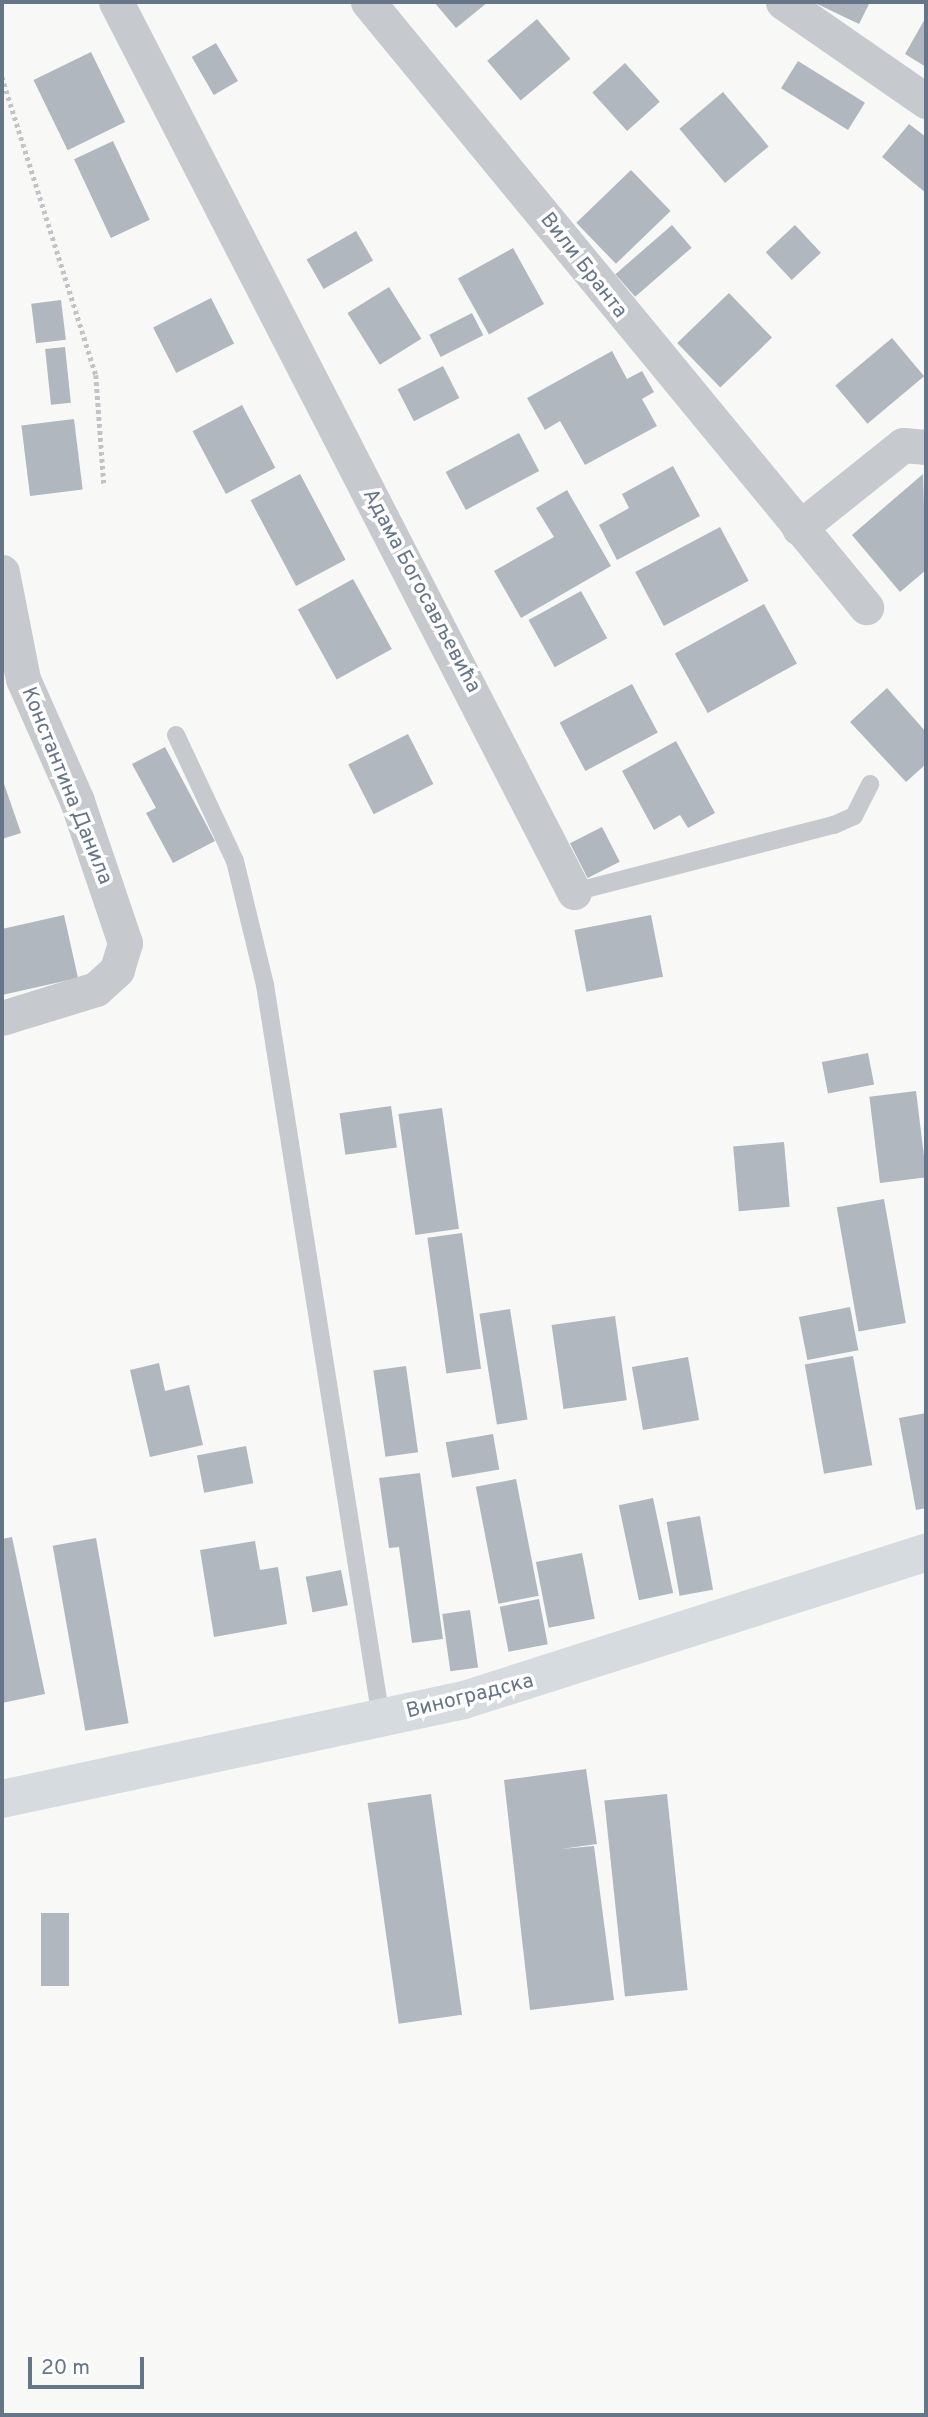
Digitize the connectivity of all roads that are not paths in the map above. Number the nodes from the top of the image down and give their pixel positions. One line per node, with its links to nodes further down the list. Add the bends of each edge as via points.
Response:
1 (116, 2): 11 (street, Адама Богосављевића)
2 (368, 2): 6 (street, Вили Бранта)
3 (783, 2): 4 (street)
4 (926, 101)
5 (926, 447): 6 (street, via 903,445)
6 (799, 528): 8 (street, Вили Бранта)
7 (2, 572): 12 (street, Константина Данила, via 23,679 123,932 122,958 108,982 81,997)
8 (866, 607)
9 (176, 735): 14 (lane, via 235,861 265,985)
10 (870, 784): 11 (lane, Адама Богосављевића, via 854,816 834,825)
11 (574, 892)
12 (2, 1018)
13 (926, 1553): 14 (street, Виноградска, via 540,1679)
14 (381, 1718): 15 (street, Виноградска)
15 (2, 1799)

